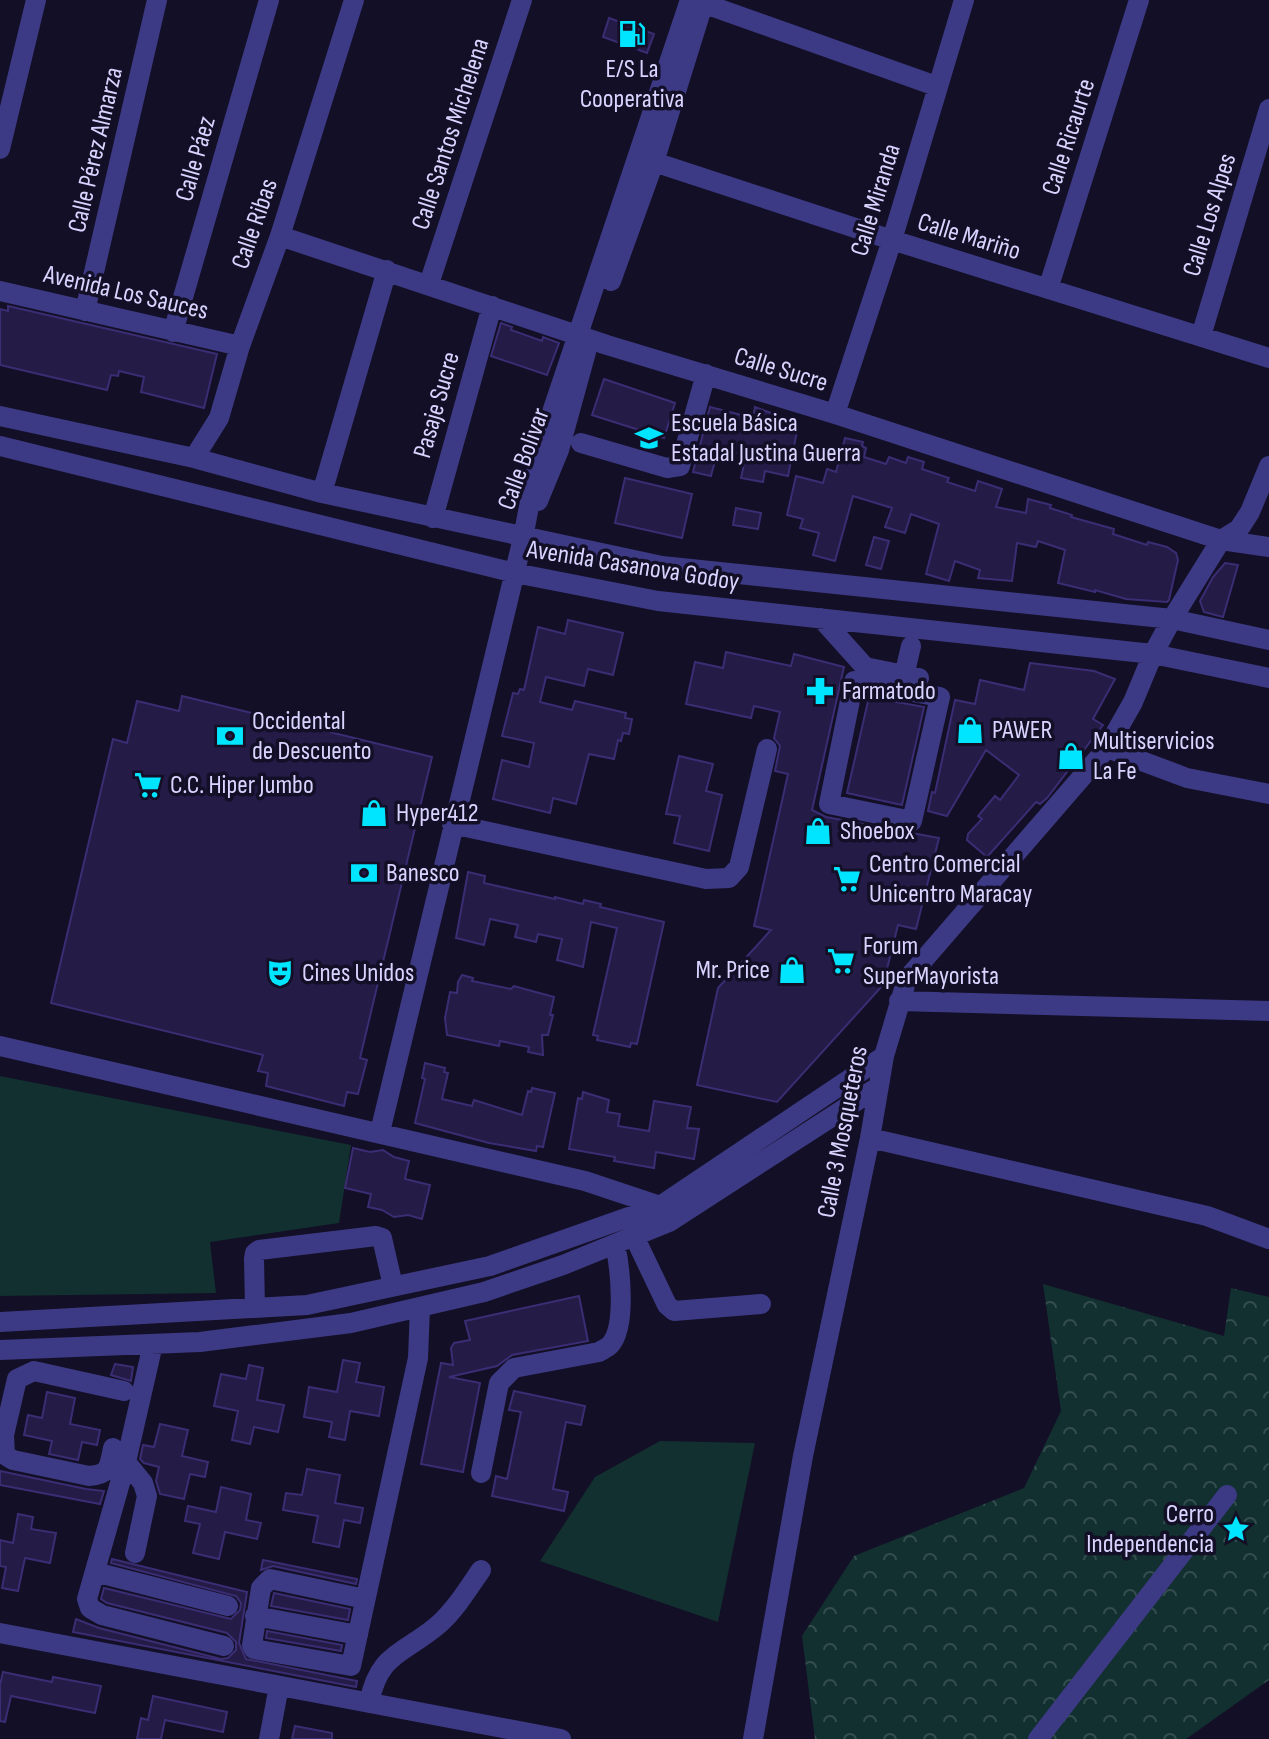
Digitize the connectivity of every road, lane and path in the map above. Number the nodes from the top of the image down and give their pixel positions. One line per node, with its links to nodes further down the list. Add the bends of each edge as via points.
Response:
1 (36, 0): 11 (street)
2 (157, 0): 20 (street, Calle Pérez Almarza)
3 (269, 0): 21 (street, Calle Páez)
4 (354, 0): 13 (street, Calle Ribas)
5 (522, 0): 16 (street, Calle Santos Michelena)
6 (964, 0): 9 (street, Calle Miranda)
7 (1139, 0): 17 (street, Calle Ricaurte)
8 (698, 1): 9 (street); 12 (street, Calle Bolivar); 23 (street, Calle Bolivar)
9 (936, 86): 14 (street, Calle Miranda)
10 (1269, 109): 22 (street, Calle Los Alpes)
11 (0, 149)
12 (654, 162): 14 (street, Calle Mariño); 23 (street, Calle Bolivar)
13 (280, 236): 15 (street, Calle Sucre); 24 (street, Calle Ribas)
14 (892, 240): 17 (street, Calle Mariño); 27 (street, Calle Miranda)
15 (387, 270): 16 (street, Calle Sucre); 33 (street)
16 (429, 284): 19 (street, Calle Sucre)
17 (1048, 289): 22 (street, Calle Mariño)
18 (0, 291): 20 (street, Avenida Los Sauces)
19 (492, 306): 23 (street, Calle Sucre); 34 (street, Pasaje Sucre)
20 (85, 311): 21 (street, Avenida Los Sauces)
21 (173, 332): 24 (street, Avenida Los Sauces)
22 (1201, 336): 25 (street, Calle Mariño)
23 (584, 338): 26 (street, Calle Sucre); 35 (street, Calle Bolivar, via 559,450)
24 (240, 346): 31 (street, Calle Ribas, via 219,418)
25 (1269, 358)
26 (706, 374): 27 (street, Calle Sucre); 29 (street, via 680,466 667,468)
27 (835, 414): 36 (street, Calle Sucre)
28 (0, 416): 31 (street, Avenida Casanova Godoy)
29 (581, 443)
30 (0, 446): 38 (street, Avenida Casanova Godoy)
31 (194, 458): 33 (street, Avenida Casanova Godoy)
32 (1269, 466): 36 (street, Calle 3 Mosqueteros, via 1239,529)
33 (322, 493): 34 (street, Avenida Casanova Godoy)
34 (433, 518): 35 (street, Avenida Casanova Godoy)
35 (523, 538): 38 (street, Calle Bolivar); 40 (street, Avenida Casanova Godoy, via 662,566)
36 (1221, 540): 37 (street, Calle Sucre); 40 (street, Calle 3 Mosqueteros)
37 (1269, 547)
38 (515, 573): 39 (street, Avenida Casanova Godoy, via 658,601); 48 (street, Calle Bolivar)
39 (821, 618): 42 (street, Avenida Casanova Godoy); 43 (street, via 865,667)
40 (1172, 619): 41 (street, Avenida Casanova Godoy); 42 (street, Calle 3 Mosqueteros)
41 (1269, 640)
42 (1153, 654): 44 (street, Avenida Casanova Godoy); 45 (street, Calle 3 Mosqueteros)
43 (908, 673): 43 (street, via 940,697 912,821 829,804 854,681)
44 (1269, 678)
45 (1107, 748): 47 (street, via 1187,778); 49 (street, Calle 3 Mosqueteros, via 907,979)
46 (767, 749): 48 (street, via 739,867 729,878 706,879)
47 (1269, 794)
48 (452, 824): 54 (street, Calle Bolivar)
49 (899, 1001): 50 (street); 52 (street, Calle 3 Mosqueteros)
50 (1269, 1011)
51 (0, 1046): 54 (street)
52 (884, 1056): 53 (street, Calle 3 Mosqueteros); 56 (street)
53 (878, 1087): 55 (street, Calle 3 Mosqueteros); 56 (street)
54 (380, 1132): 56 (street, via 585,1181)
55 (870, 1138): 57 (street, via 1207,1216); 84 (street, Calle 3 Mosqueteros, via 803,1456)
56 (664, 1214): 58 (street); 59 (street, via 490,1266)
57 (1269, 1239)
58 (625, 1240): 60 (street, via 674,1311); 61 (street, via 484,1292); 69 (street, via 616,1333 610,1345 506,1373 499,1383)
59 (393, 1286): 62 (street, via 307,1305); 62 (street, via 382,1238 376,1236 259,1250 254,1259)
60 (761, 1304)
61 (420, 1307): 64 (street, via 351,1323); 74 (street, via 418,1358)
62 (255, 1308): 63 (street)
63 (0, 1322)
64 (153, 1344): 65 (street); 68 (street)
65 (0, 1350)
66 (124, 1391): 67 (street, via 26,1373 17,1379)
67 (2, 1434): 68 (street, via 5,1455 13,1460 89,1476 101,1475)
68 (120, 1455): 71 (street, via 146,1489); 73 (street)
69 (481, 1473)
70 (1227, 1495): 85 (street)
71 (135, 1553)
72 (481, 1570): 81 (street, via 437,1625 384,1665)
73 (95, 1572): 75 (street); 79 (street, via 87,1599 102,1615)
74 (365, 1599): 76 (street, via 270,1579 261,1588); 78 (street)
75 (228, 1606)
76 (255, 1616): 78 (street); 78 (street, via 254,1649 351,1666)
77 (0, 1633): 80 (street)
78 (358, 1635)
79 (224, 1646)
80 (279, 1686): 81 (street); 82 (street)
81 (369, 1703): 83 (street)
82 (269, 1739)
83 (561, 1739)
84 (753, 1739)
85 (1038, 1739)

